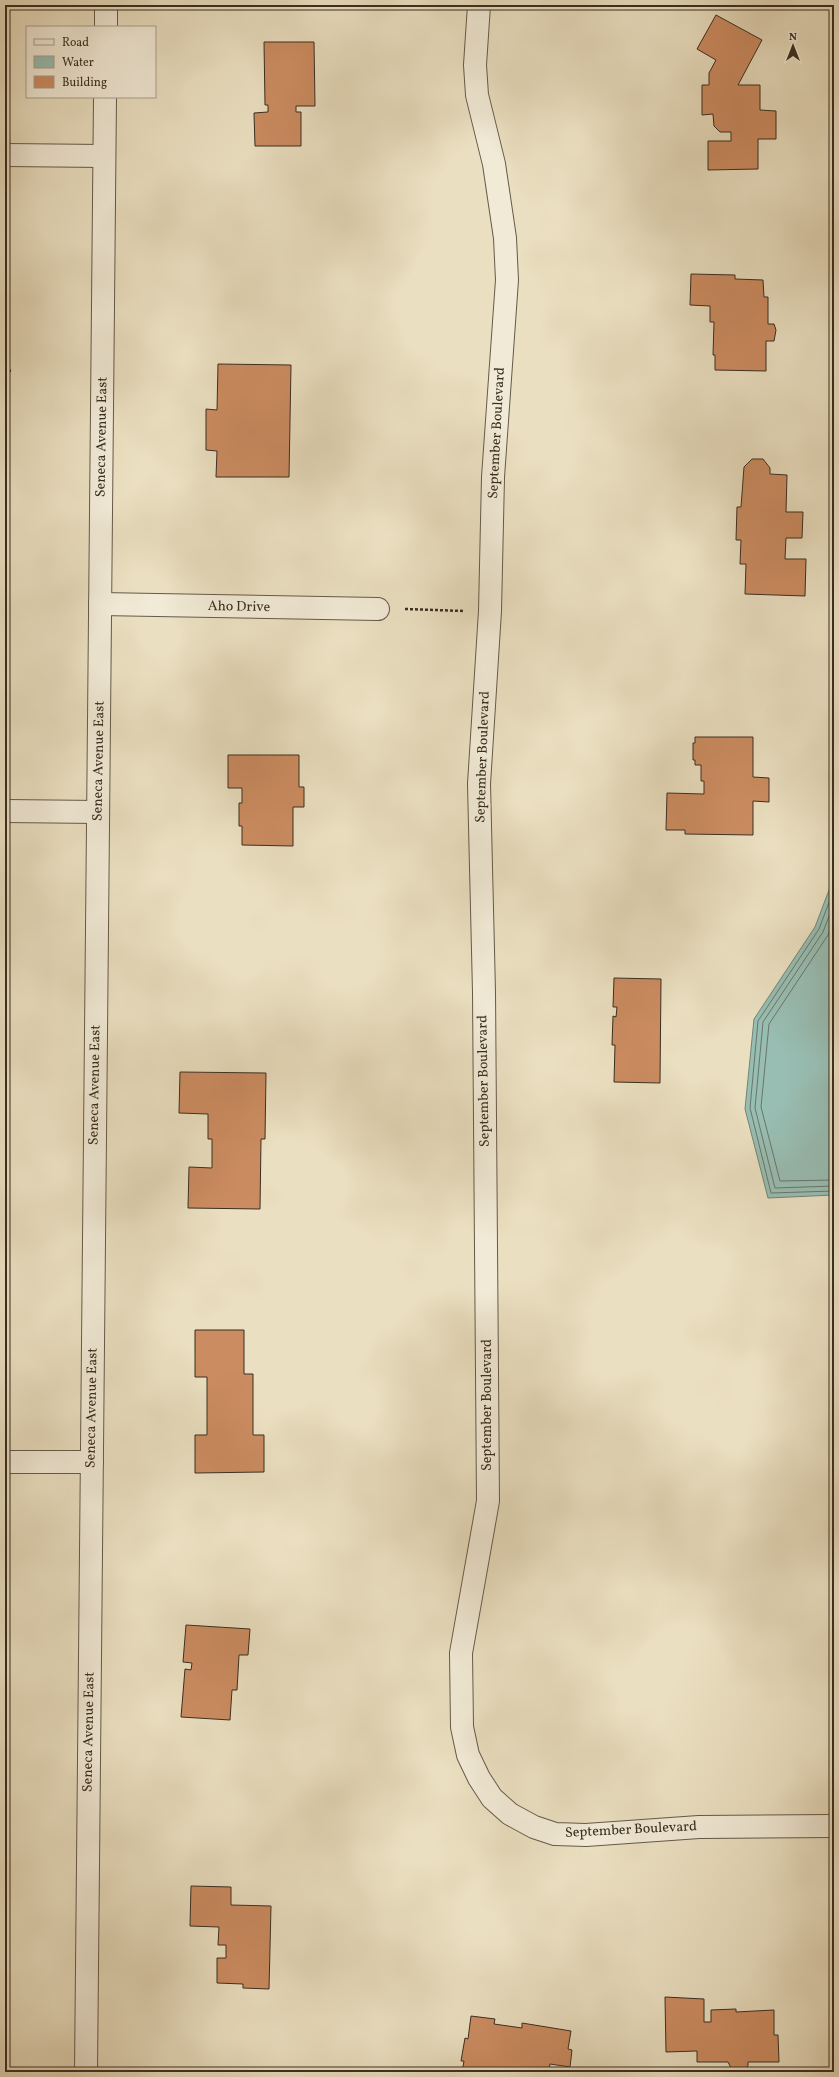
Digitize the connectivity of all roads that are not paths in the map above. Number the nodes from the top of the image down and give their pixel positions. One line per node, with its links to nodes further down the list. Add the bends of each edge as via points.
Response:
1 (106, 5): 3 (street)
2 (478, 5): 13 (street, September Boulevard, via 475,65 478,95 494,164 505,238 507,280 493,477 490,611 479,784 484,992 488,1501 461,1653 462,1727 468,1754 492,1798 510,1814 534,1827 555,1834 586,1835 699,1827)
3 (106, 26)
4 (105, 98): 6 (street, Seneca Avenue East)
5 (5, 154): 6 (street)
6 (104, 156): 7 (street, Seneca Avenue East)
7 (100, 604): 8 (street, Aho Drive); 10 (street, Seneca Avenue East)
8 (378, 609)
9 (5, 811): 10 (street)
10 (98, 812): 12 (street, Seneca Avenue East)
11 (5, 1462): 12 (street)
12 (92, 1462): 14 (street, Seneca Avenue East)
13 (834, 1826)
14 (86, 2072)

